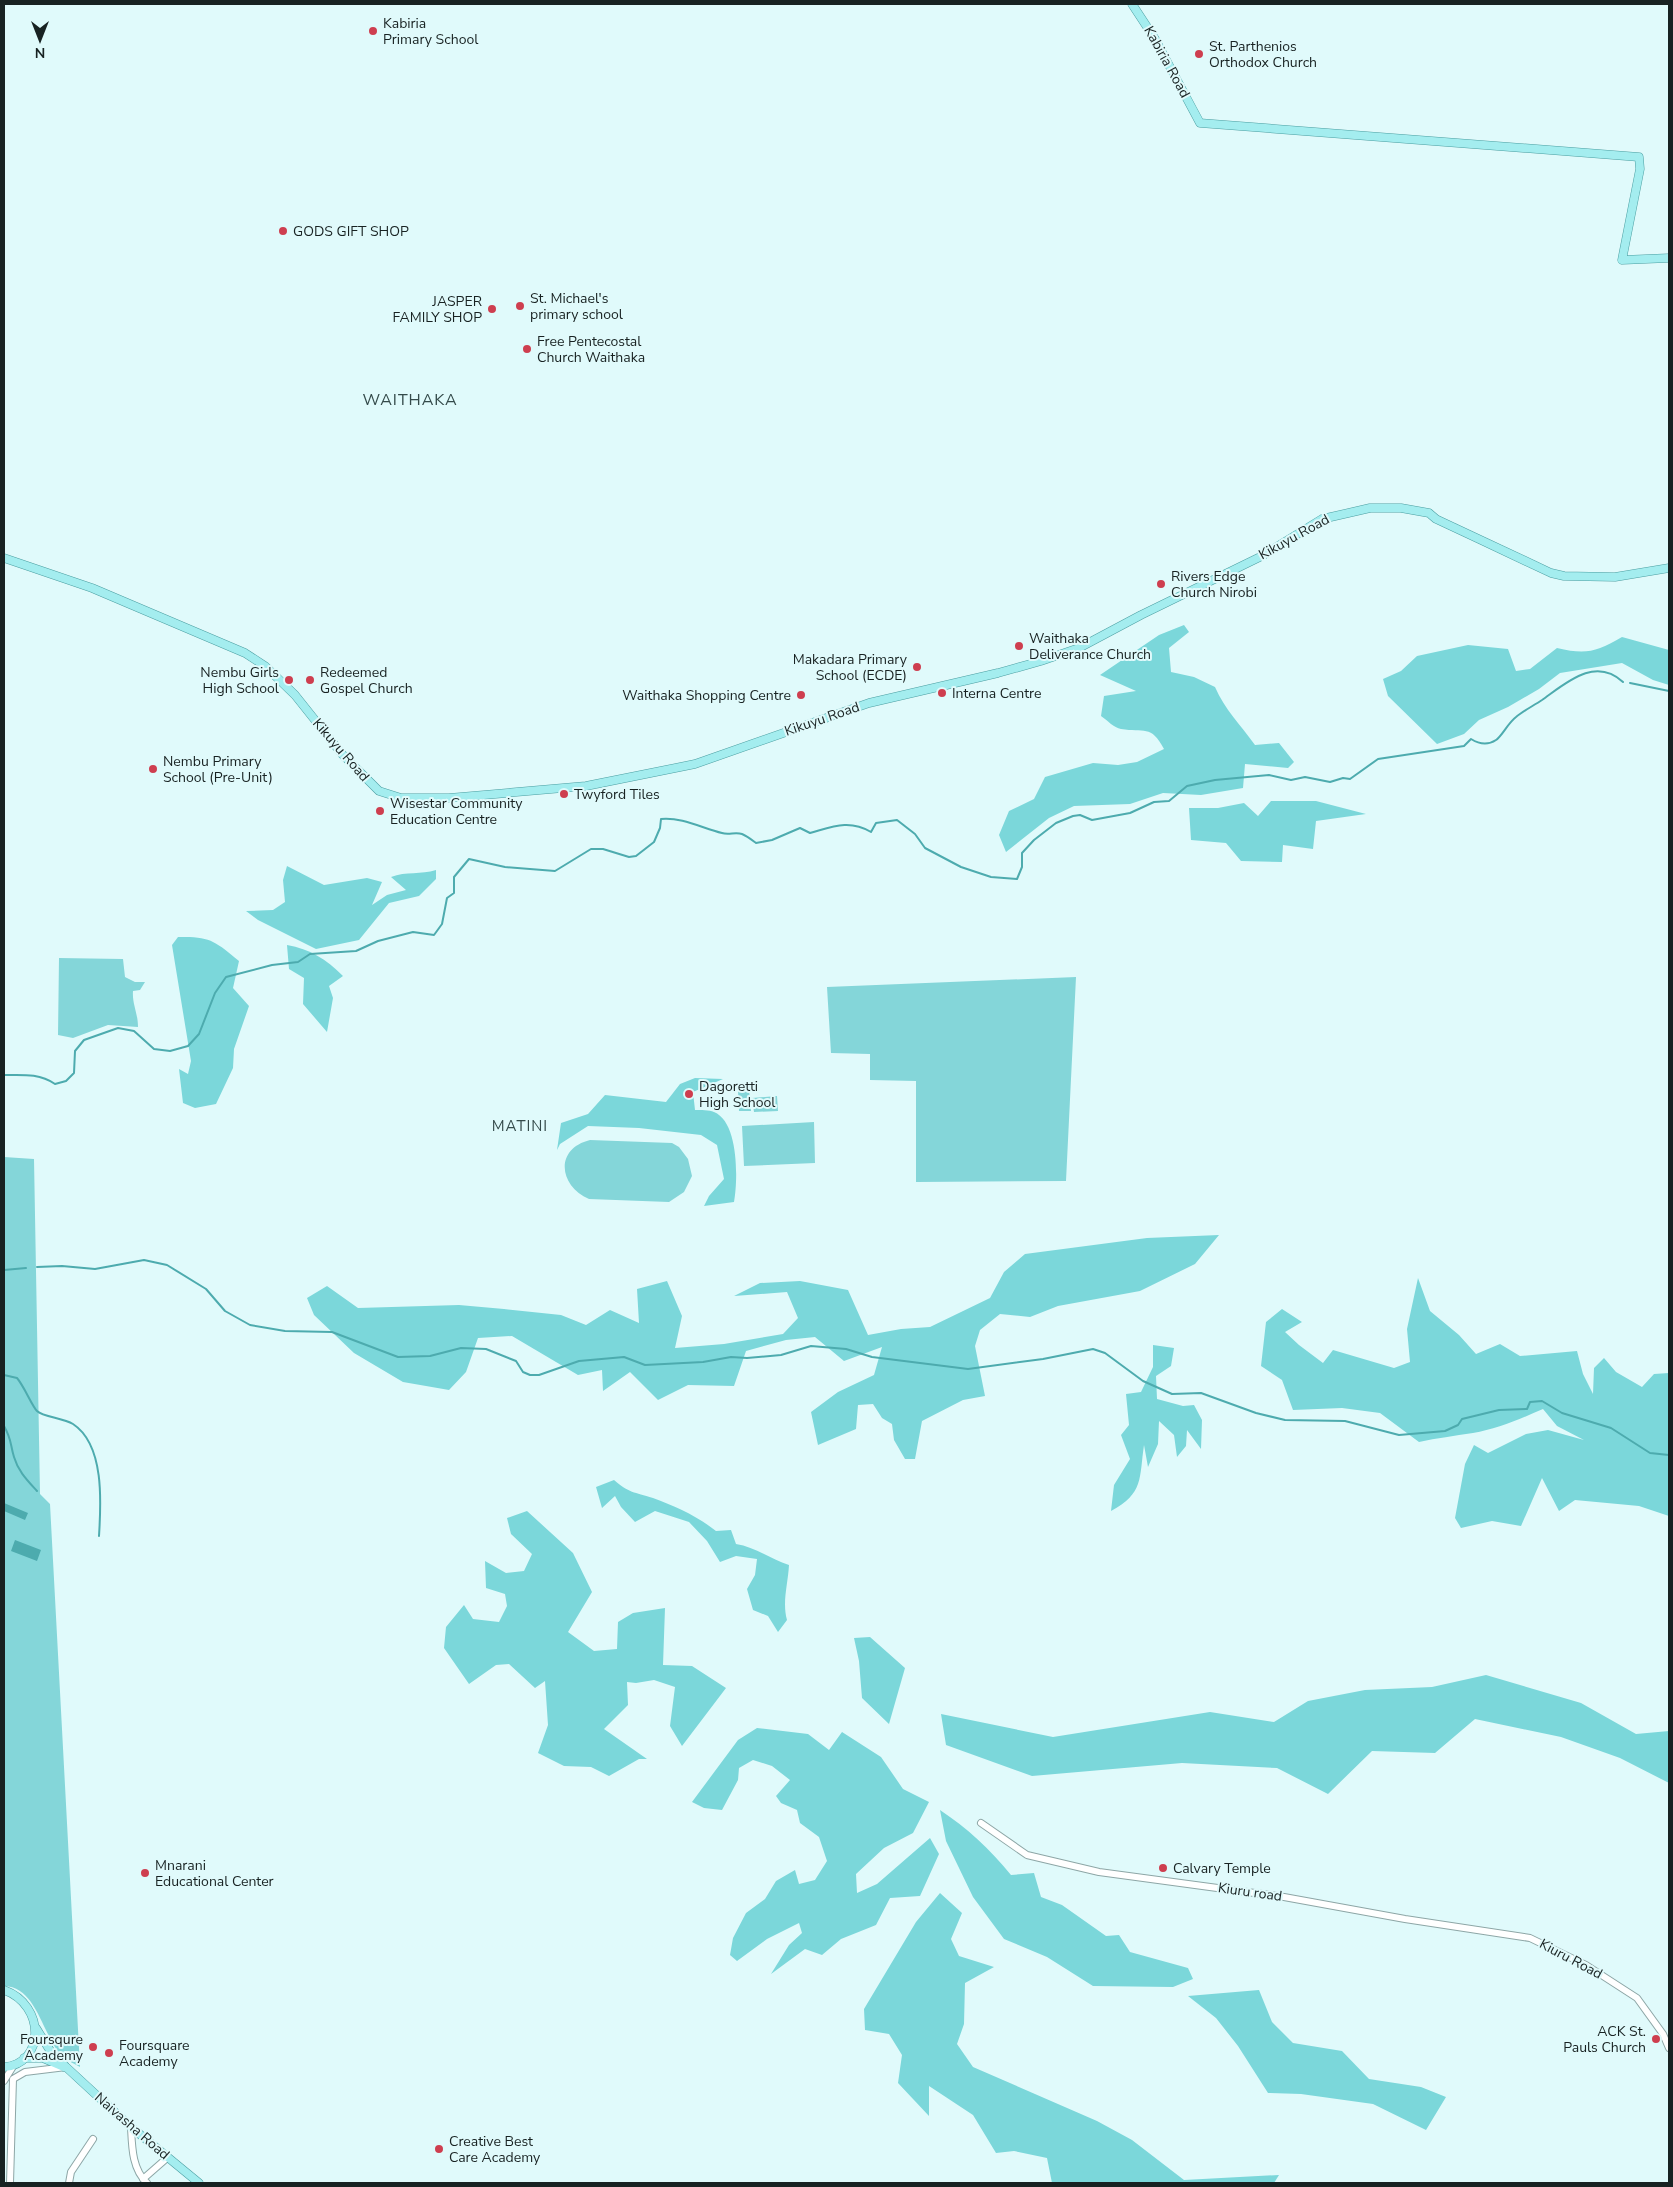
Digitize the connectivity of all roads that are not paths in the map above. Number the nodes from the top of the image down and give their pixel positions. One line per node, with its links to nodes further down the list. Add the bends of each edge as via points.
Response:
1 (1132, 4): 3 (main road, Kabiria Road)
2 (1141, 4): 3 (main road)
3 (1141, 16): 4 (main road, Kabiria Road, via 1200,123 1639,157 1640,168 1622,260)
4 (1669, 258)
5 (4, 558): 6 (main road, Kikuyu Road, via 92,588 245,652 295,695 342,754 372,785 379,791 401,798 569,788 681,768 717,758 869,702 1022,666 1079,648 1262,556 1322,519 1370,508 1401,508 1429,513 1483,542 1564,576 1615,577)
6 (1669, 568)
7 (981, 1823): 8 (street, Kiuru road, via 1027,1855 1098,1872 1284,1896)
8 (1440, 1924): 11 (street, Kiuru Road, via 1530,1938 1586,1965 1637,1998)
9 (4, 1990): 10 (main road, via 23,2000 30,2008)
10 (36, 2028): 12 (main road, via 34,2042); 15 (main road)
11 (1669, 2048)
12 (24, 2058): 13 (main road); 15 (main road, via 42,2058)
13 (14, 2065): 14 (main road); 16 (street)
14 (4, 2067)
15 (67, 2069): 17 (main road, Naivasha Road); 20 (street, via 25,2072 13,2079)
16 (4, 2081)
17 (130, 2127): 19 (main road, Naivasha Road); 21 (street, via 133,2157)
18 (93, 2140): 23 (street, via 72,2172)
19 (167, 2158): 21 (street); 24 (main road, Naivasha Road)
20 (7, 2172): 22 (street)
21 (145, 2181)
22 (10, 2183)
23 (69, 2183)
24 (199, 2183)

